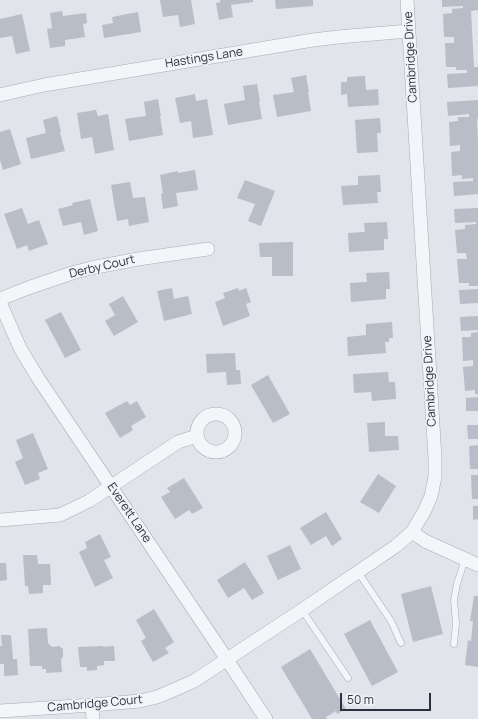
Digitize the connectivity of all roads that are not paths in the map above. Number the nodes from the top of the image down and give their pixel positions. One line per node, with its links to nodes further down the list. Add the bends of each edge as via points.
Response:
1 (407, 0): 2 (street, Cambridge Drive)
2 (409, 31): 3 (street, Hastings Lane, via 312,40 44,85); 9 (street, Cambridge Drive, via 435,458 431,496)
3 (0, 95)
4 (208, 249): 5 (street, Derby Court, via 85,270 28,288)
5 (0, 301): 7 (street, Everett Lane, via 20,348)
6 (197, 436): 7 (street, via 178,442)
7 (110, 486): 8 (street, via 60,515); 16 (street, Everett Lane)
8 (0, 520)
9 (412, 532): 10 (street, via 425,541); 12 (street, Cambridge Drive)
10 (465, 559): 11 (street); 15 (lane, via 454,600)
11 (478, 565)
12 (358, 572): 13 (street, Cambridge Drive); 14 (lane, via 391,621)
13 (302, 610): 16 (street, Cambridge Drive); 17 (lane)
14 (401, 643)
15 (454, 644)
16 (227, 659): 18 (street, Cambridge Court, via 194,681 157,697); 21 (street, Everett Lane)
17 (348, 678)
18 (92, 705): 19 (street, Cambridge Court); 20 (street)
19 (0, 711)
20 (93, 719)
21 (266, 719)

